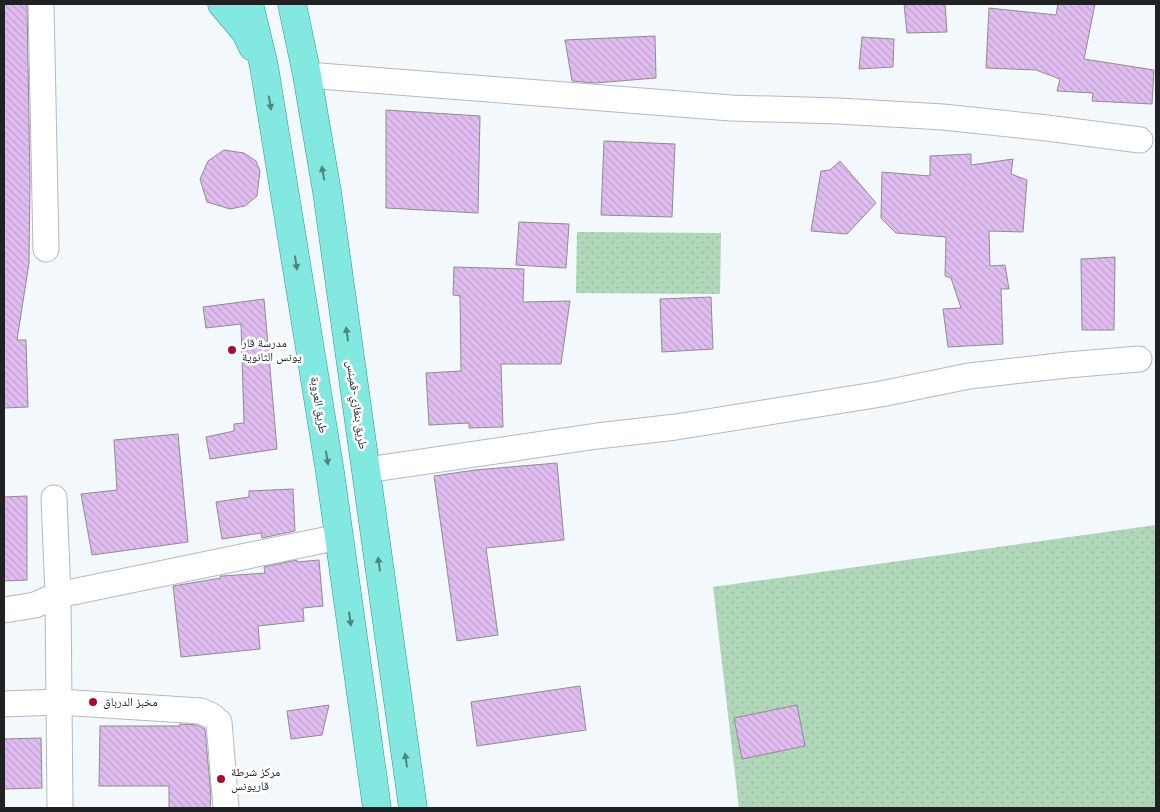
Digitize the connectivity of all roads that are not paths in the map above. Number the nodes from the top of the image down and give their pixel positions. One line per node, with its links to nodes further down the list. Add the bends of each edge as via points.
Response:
1 (41, 4): 8 (street)
2 (222, 4): 5 (main road, via 245,31)
3 (249, 4): 5 (main road, طريق العروبة)
4 (292, 4): 6 (main road, طريق بنغازي-قمينس)
5 (264, 66): 12 (main road, طريق العروبة, one-way to 12)
6 (307, 75): 7 (street, via 730,108 943,116); 10 (main road, طريق بنغازي-قمينس, one-way to 6)
7 (1140, 140)
8 (46, 249)
9 (1139, 359): 10 (street, via 969,376 676,428 597,436)
10 (367, 470): 20 (main road, طريق بنغازي-قمينس, one-way to 10)
11 (54, 498): 13 (street)
12 (338, 537): 13 (street); 19 (main road, طريق العروبة, one-way to 19)
13 (58, 595): 14 (street, via 35,606); 15 (street)
14 (4, 610)
15 (59, 702): 16 (street); 17 (street); 18 (street, via 201,711 212,716 219,722 221,735)
16 (4, 704)
17 (60, 808)
18 (226, 808)
19 (377, 808)
20 (413, 808)

